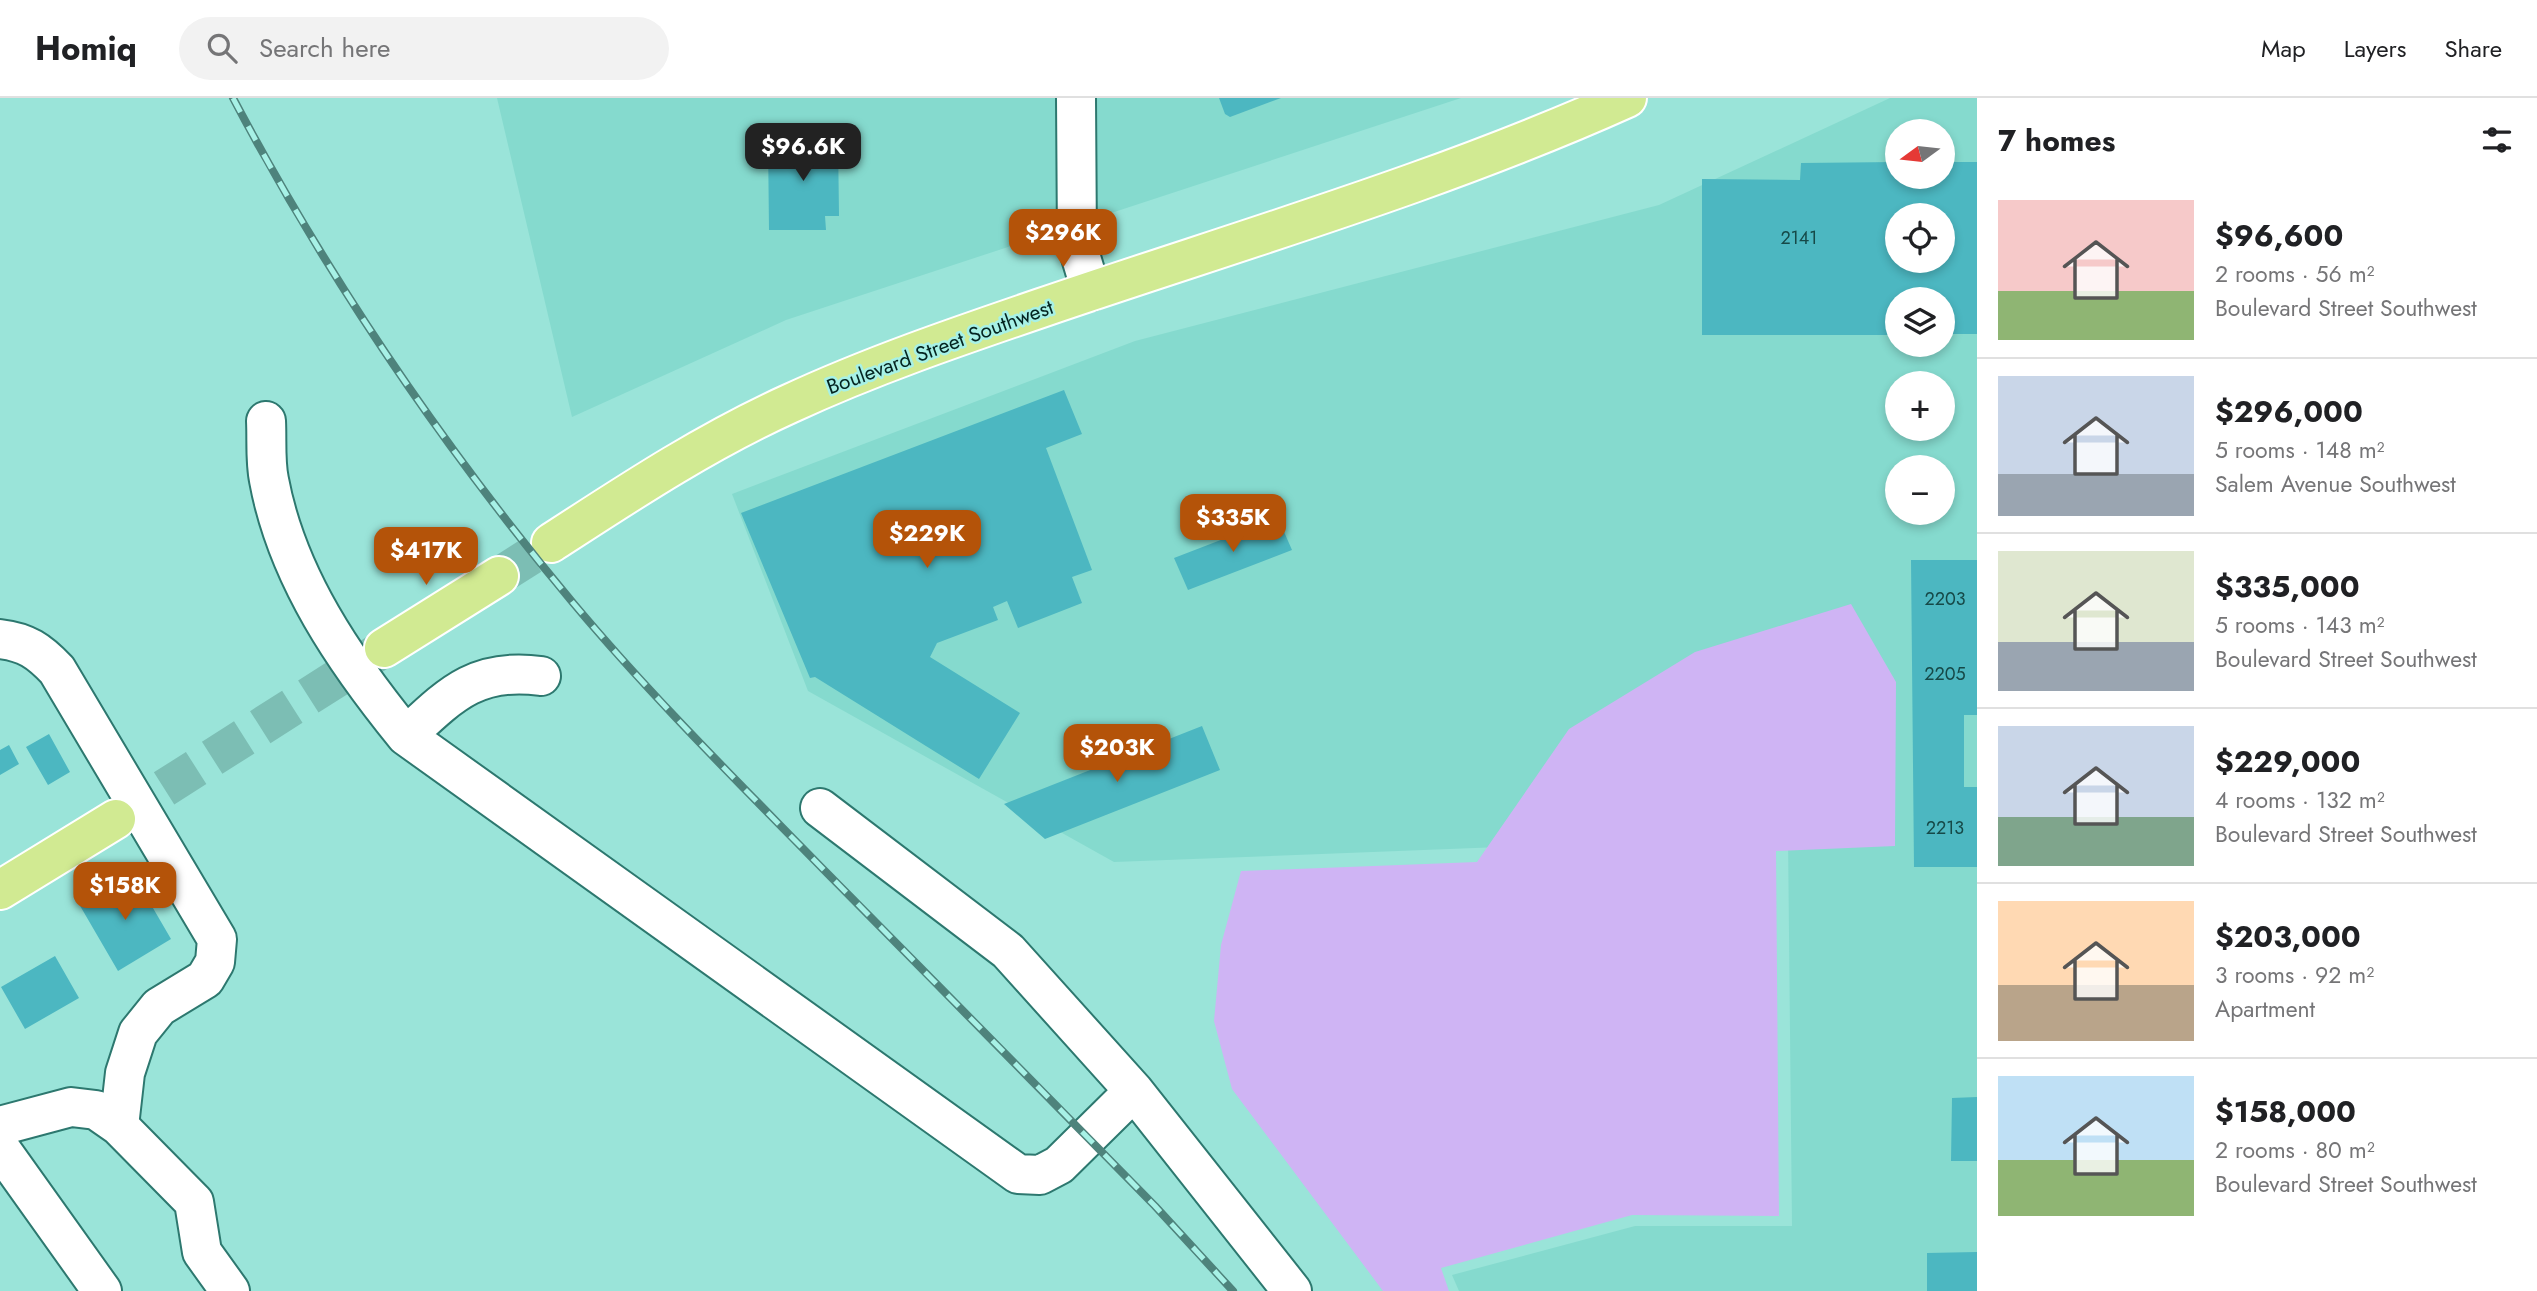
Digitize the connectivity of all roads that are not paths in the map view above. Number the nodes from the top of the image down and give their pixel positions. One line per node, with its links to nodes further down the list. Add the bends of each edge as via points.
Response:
1 (1076, 98): 3 (street, via 1077,244)
2 (1627, 98): 3 (main road, Boulevard Street Southwest, via 1551,132 1377,195)
3 (1090, 291): 5 (main road, Boulevard Street Southwest, via 927,348 788,404 681,460)
4 (266, 421): 10 (street, via 269,478 290,556 338,645)
5 (551, 542)
6 (499, 576): 8 (main road)
7 (0, 639): 16 (street, via 31,647 57,670 216,939 215,962 205,979 159,1007 138,1032 125,1073)
8 (384, 648)
9 (541, 676): 10 (street, via 514,673 470,683)
10 (406, 736): 14 (street, via 1018,1174 1040,1175 1059,1165)
11 (820, 808): 14 (street, via 1008,951)
12 (116, 819): 13 (main road)
13 (0, 890)
14 (1134, 1091): 20 (street)
15 (0, 1126): 16 (street, via 71,1107 96,1110)
16 (119, 1126): 19 (street, via 194,1202 202,1252)
17 (0, 1148): 18 (street)
18 (102, 1291)
19 (230, 1291)
20 (1292, 1291)

